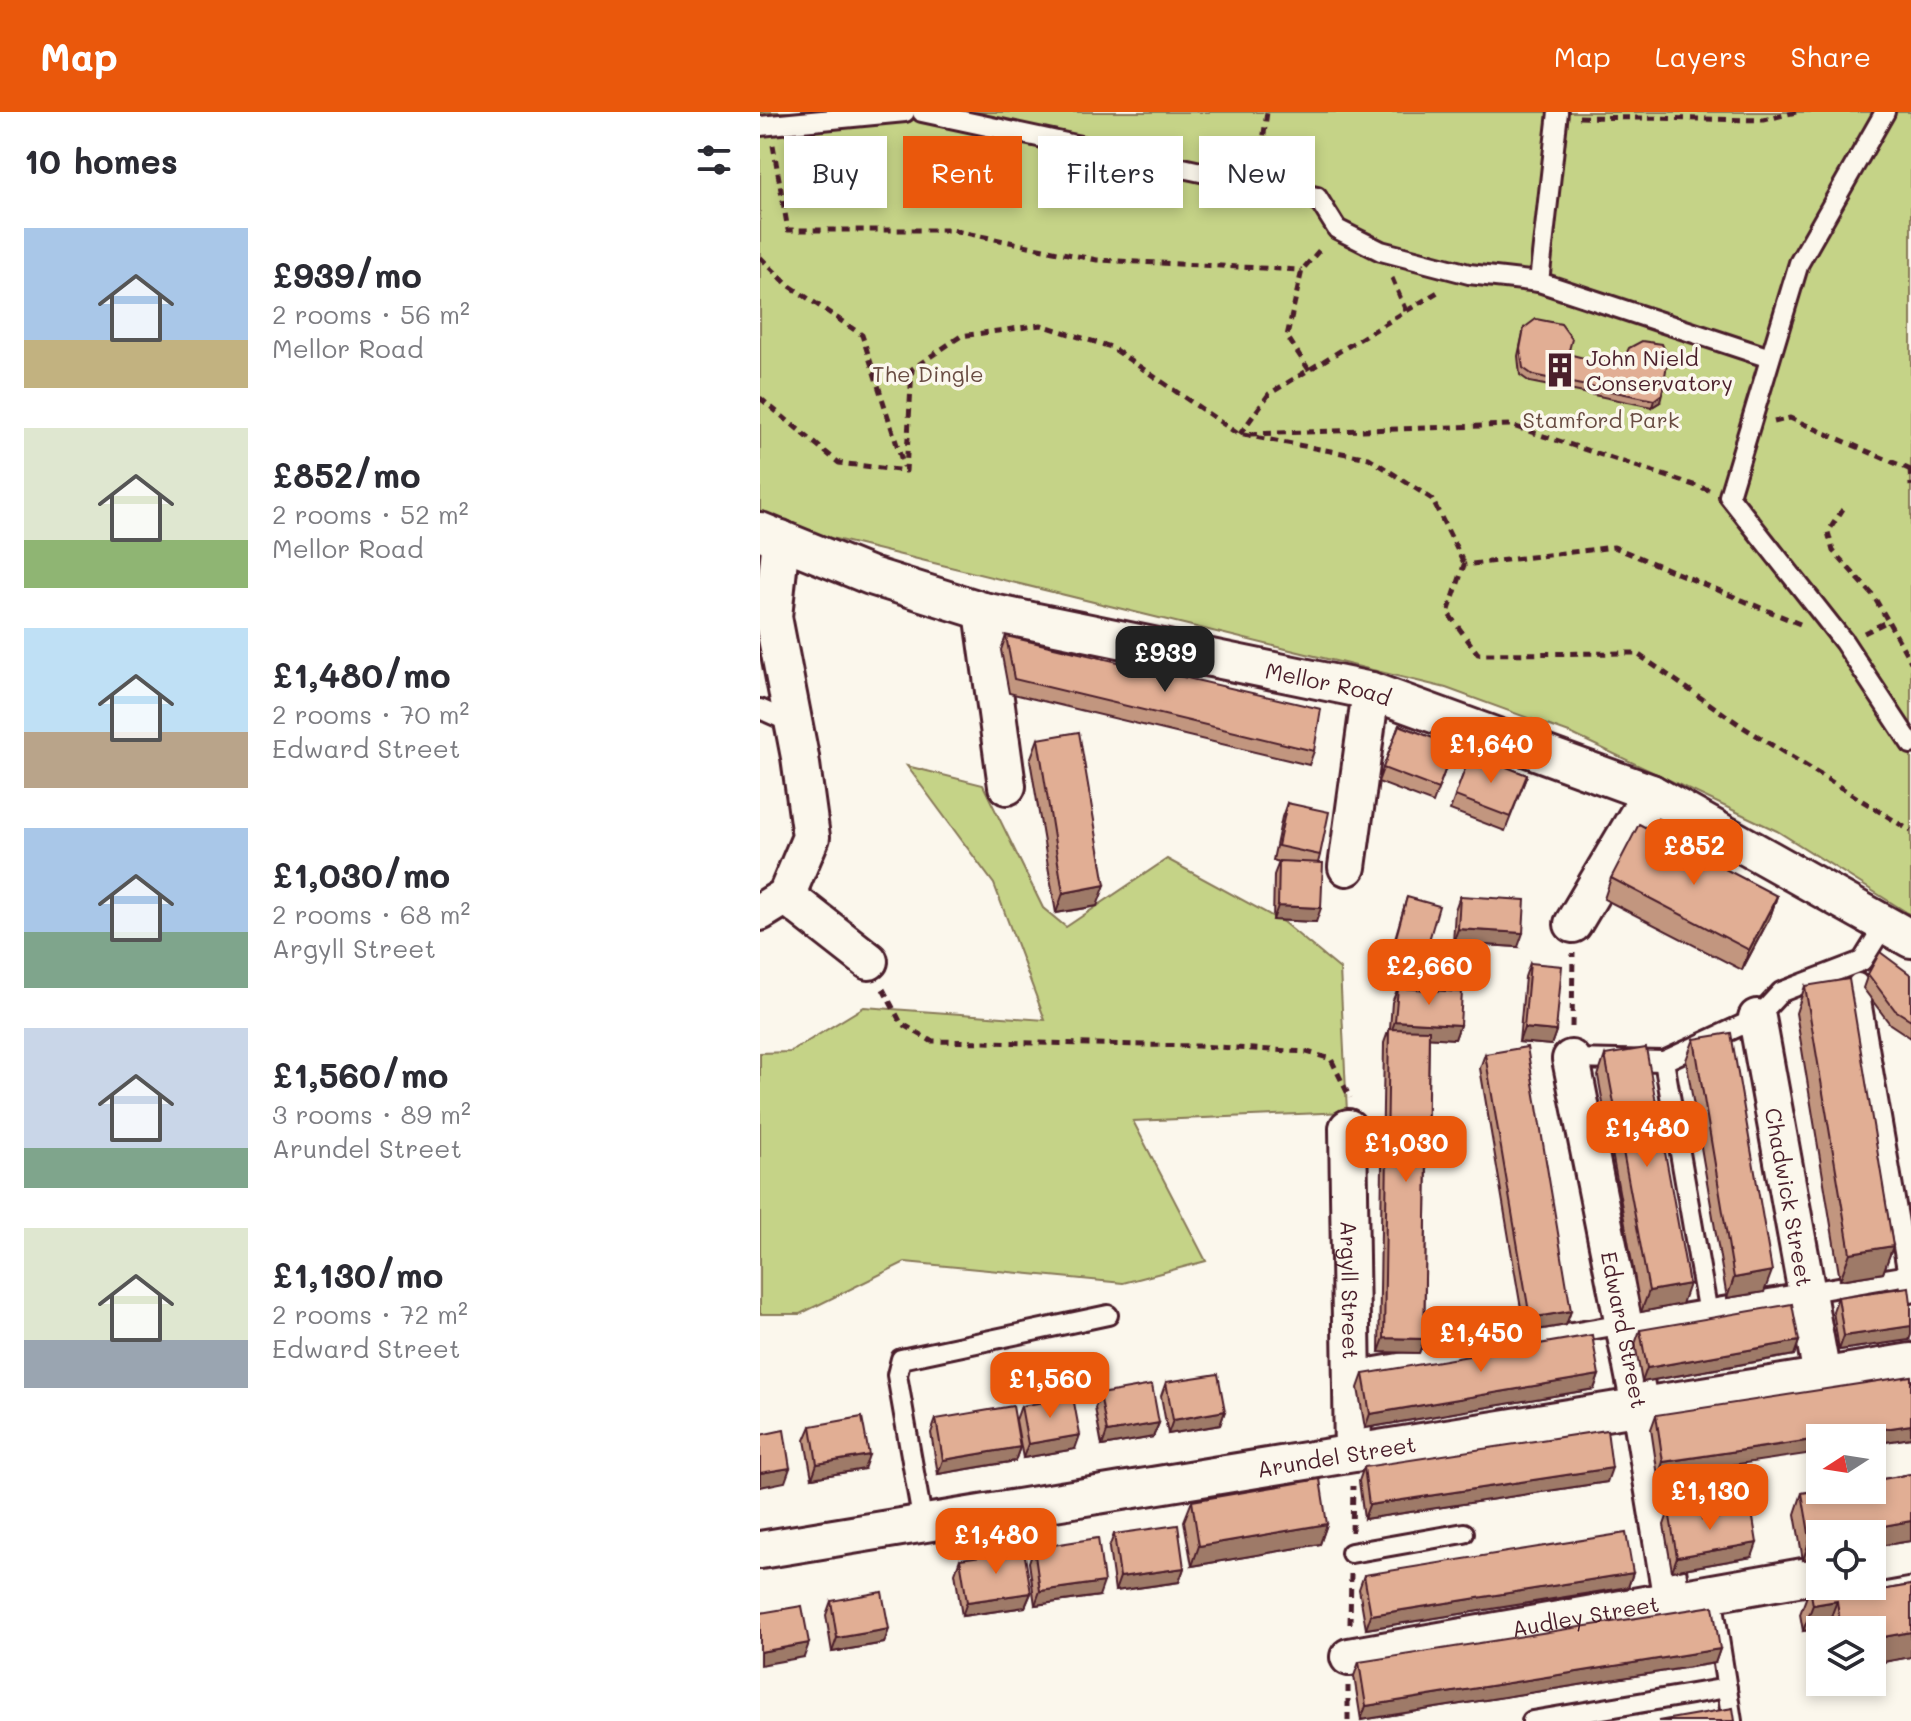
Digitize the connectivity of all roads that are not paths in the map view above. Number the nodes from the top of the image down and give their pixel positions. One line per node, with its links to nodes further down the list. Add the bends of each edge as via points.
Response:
1 (905, 112): 6 (lane)
2 (922, 112): 5 (lane)
3 (1885, 112): 8 (lane, via 1799,263)
4 (1558, 114): 7 (lane)
5 (973, 117): 7 (lane, via 1317,197 1337,229 1381,251 1469,274)
6 (765, 126)
7 (1539, 282): 8 (lane)
8 (1770, 358): 14 (lane, via 1729,496 1844,642)
9 (770, 535): 10 (street, Mellor Road, via 871,576); 13 (street, via 773,617)
10 (983, 611): 11 (street, Mellor Road); 15 (street)
11 (1371, 691): 16 (street, Mellor Road); 17 (street)
12 (760, 709): 13 (lane)
13 (794, 724): 18 (street, via 811,837)
14 (1911, 744)
15 (1007, 786)
16 (1651, 793): 19 (street); 20 (street, Mellor Road)
17 (1347, 867)
18 (773, 904): 21 (street)
19 (1573, 924)
20 (1898, 931): 23 (lane, via 1862,961 1781,992)
21 (869, 961)
22 (1858, 983): 27 (lane)
23 (1757, 1018): 25 (lane); 28 (street, Chadwick Street)
24 (1571, 1059): 25 (lane); 31 (street, Edward Street)
25 (1664, 1061): 29 (lane)
26 (1348, 1128): 33 (street, Argyll Street)
27 (1909, 1284): 28 (lane)
28 (1808, 1292): 29 (lane); 34 (street, Chadwick Street)
29 (1707, 1308): 31 (lane)
30 (1108, 1315): 37 (lane, via 901,1359 897,1375)
31 (1624, 1323): 33 (lane); 35 (street, Edward Street)
32 (1911, 1362): 34 (street, Arundel Street)
33 (1352, 1371): 36 (street, Argyll Street)
34 (1822, 1376): 35 (street, Arundel Street)
35 (1640, 1406): 36 (street, Arundel Street); 45 (street, Edward Street)
36 (1353, 1453): 37 (street, Arundel Street)
37 (923, 1524): 39 (street, Arundel Street)
38 (1464, 1533): 40 (lane)
39 (760, 1550)
40 (1351, 1553)
41 (1911, 1557): 42 (street)
42 (1886, 1561)
43 (1806, 1577): 44 (street, Audley Street)
44 (1712, 1594): 45 (street, Audley Street); 47 (lane)
45 (1672, 1601): 46 (street, Audley Street)
46 (1349, 1657)
47 (1727, 1688): 48 (lane); 49 (lane)
48 (1532, 1721)
49 (1732, 1721)

